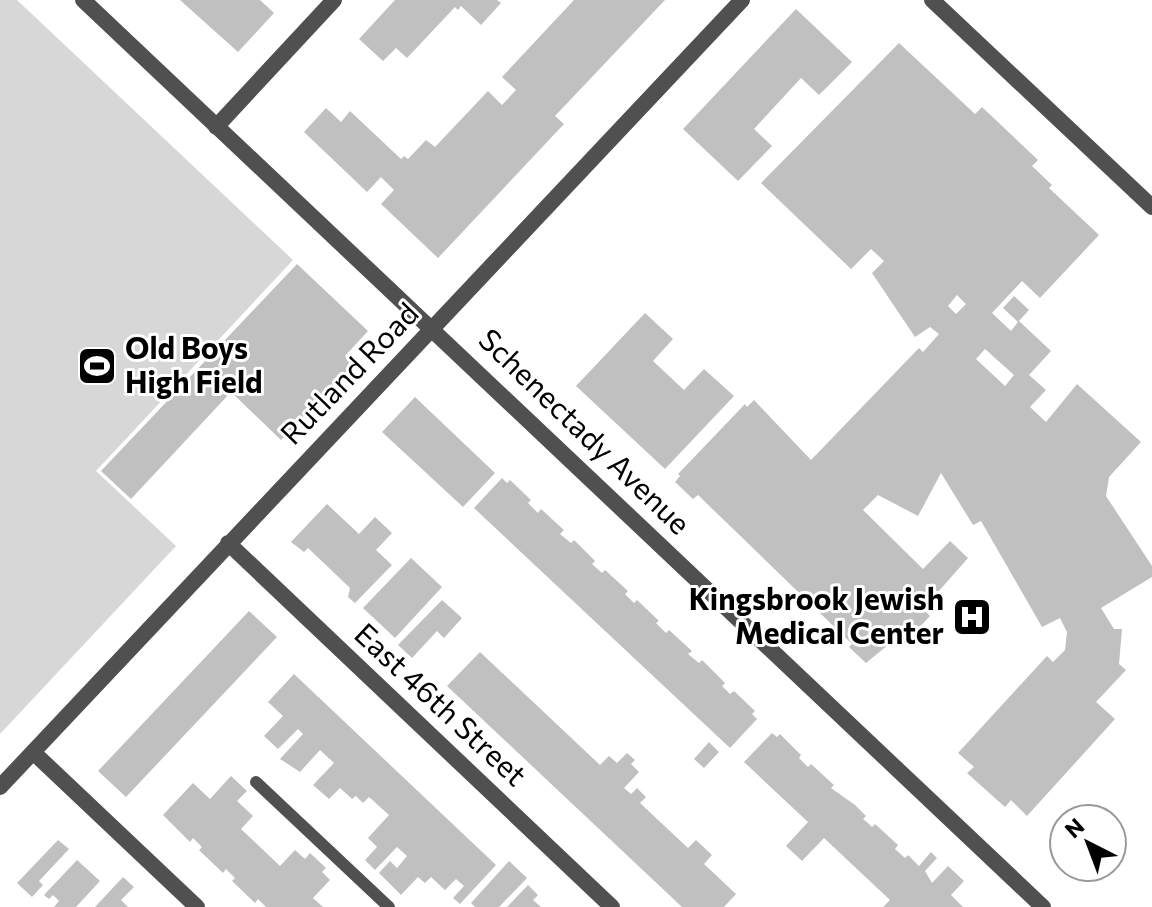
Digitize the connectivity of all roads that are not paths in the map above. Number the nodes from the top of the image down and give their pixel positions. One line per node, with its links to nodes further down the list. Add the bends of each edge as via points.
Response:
1 (83, 0): 5 (street, Schenectady Avenue)
2 (334, 0): 5 (street)
3 (742, 0): 7 (street, Rutland Road)
4 (932, 0): 6 (street)
5 (216, 127): 7 (street, Schenectady Avenue)
6 (1152, 207)
7 (433, 327): 8 (street, Rutland Road); 15 (street, Schenectady Avenue)
8 (228, 543): 9 (street, Rutland Road); 14 (street, East 46th Street)
9 (33, 752): 11 (street, Rutland Road); 12 (street)
10 (256, 782): 13 (lane)
11 (0, 787)
12 (197, 907)
13 (389, 907)
14 (612, 907)
15 (1043, 907)

